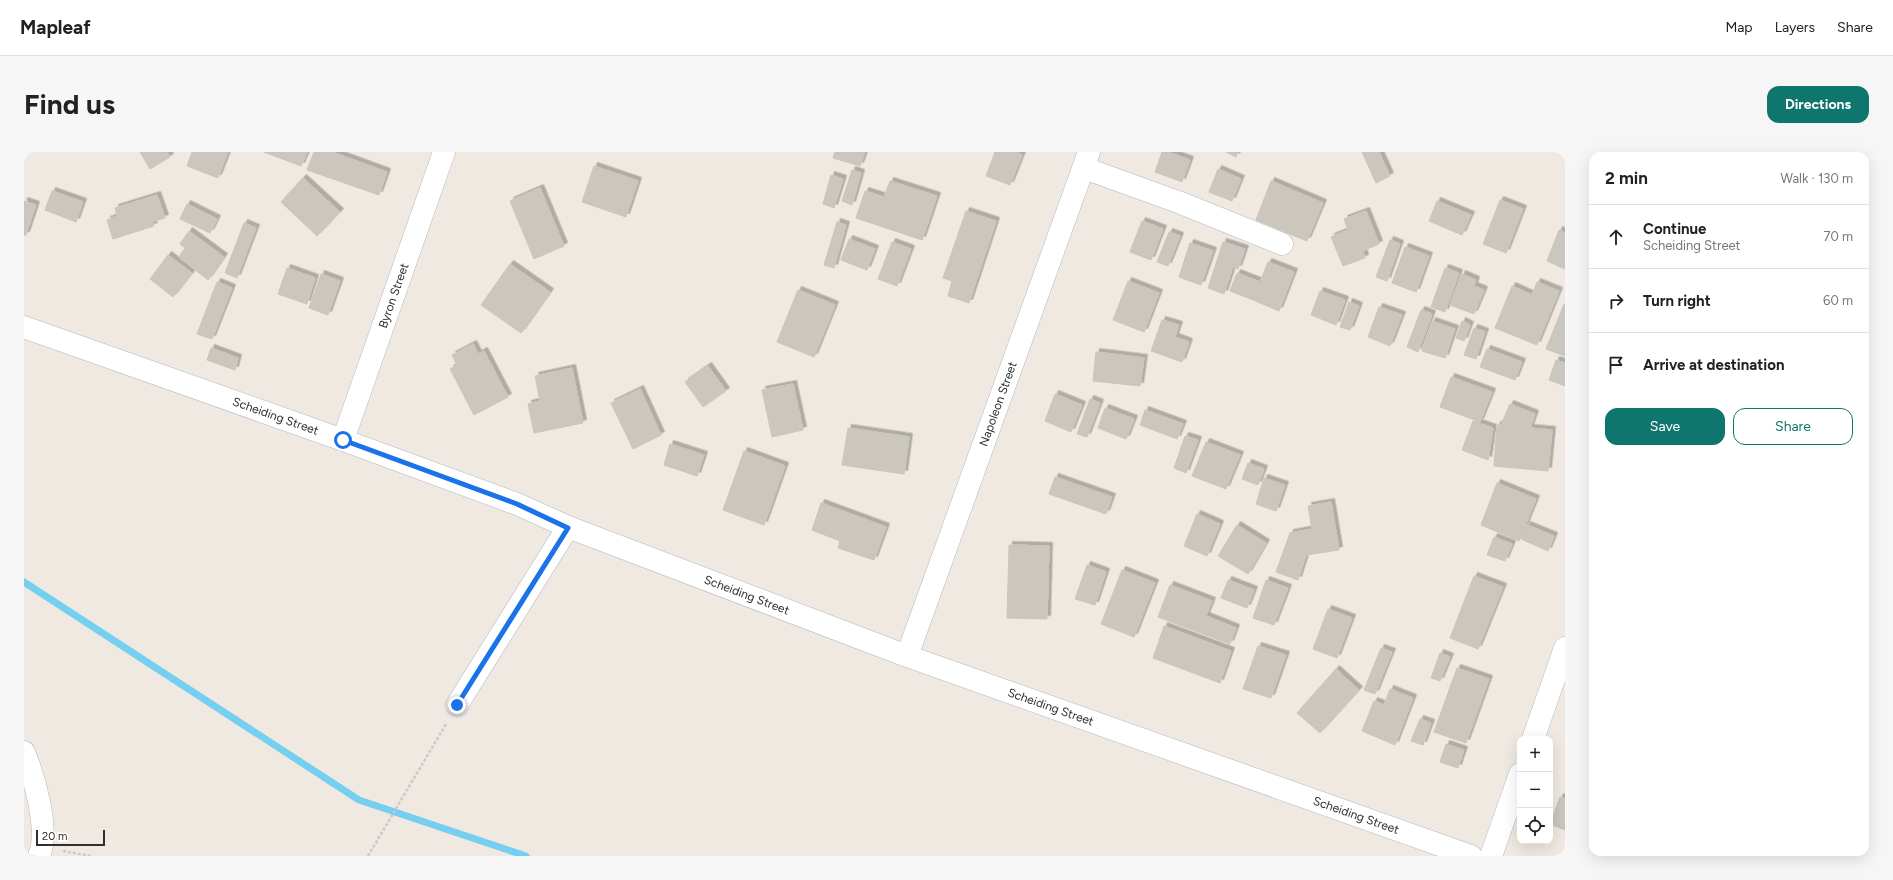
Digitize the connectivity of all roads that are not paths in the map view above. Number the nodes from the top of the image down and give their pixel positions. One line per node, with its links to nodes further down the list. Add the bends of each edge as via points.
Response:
1 (444, 152): 5 (street, Byron Street)
2 (1086, 160): 3 (street, via 1181,203); 8 (street, Napoleon Street)
3 (1282, 244)
4 (24, 327): 5 (street, Scheiding Street)
5 (343, 440): 6 (street, Scheiding Street, via 517,504)
6 (568, 528): 8 (street, Scheiding Street); 9 (street)
7 (1565, 648): 10 (street)
8 (907, 656): 14 (street, Scheiding Street)
9 (457, 705)
10 (1533, 736)
11 (24, 752): 13 (street, via 39,797)
12 (1517, 782): 15 (street)
13 (41, 852)
14 (1471, 856)
15 (1491, 856)

